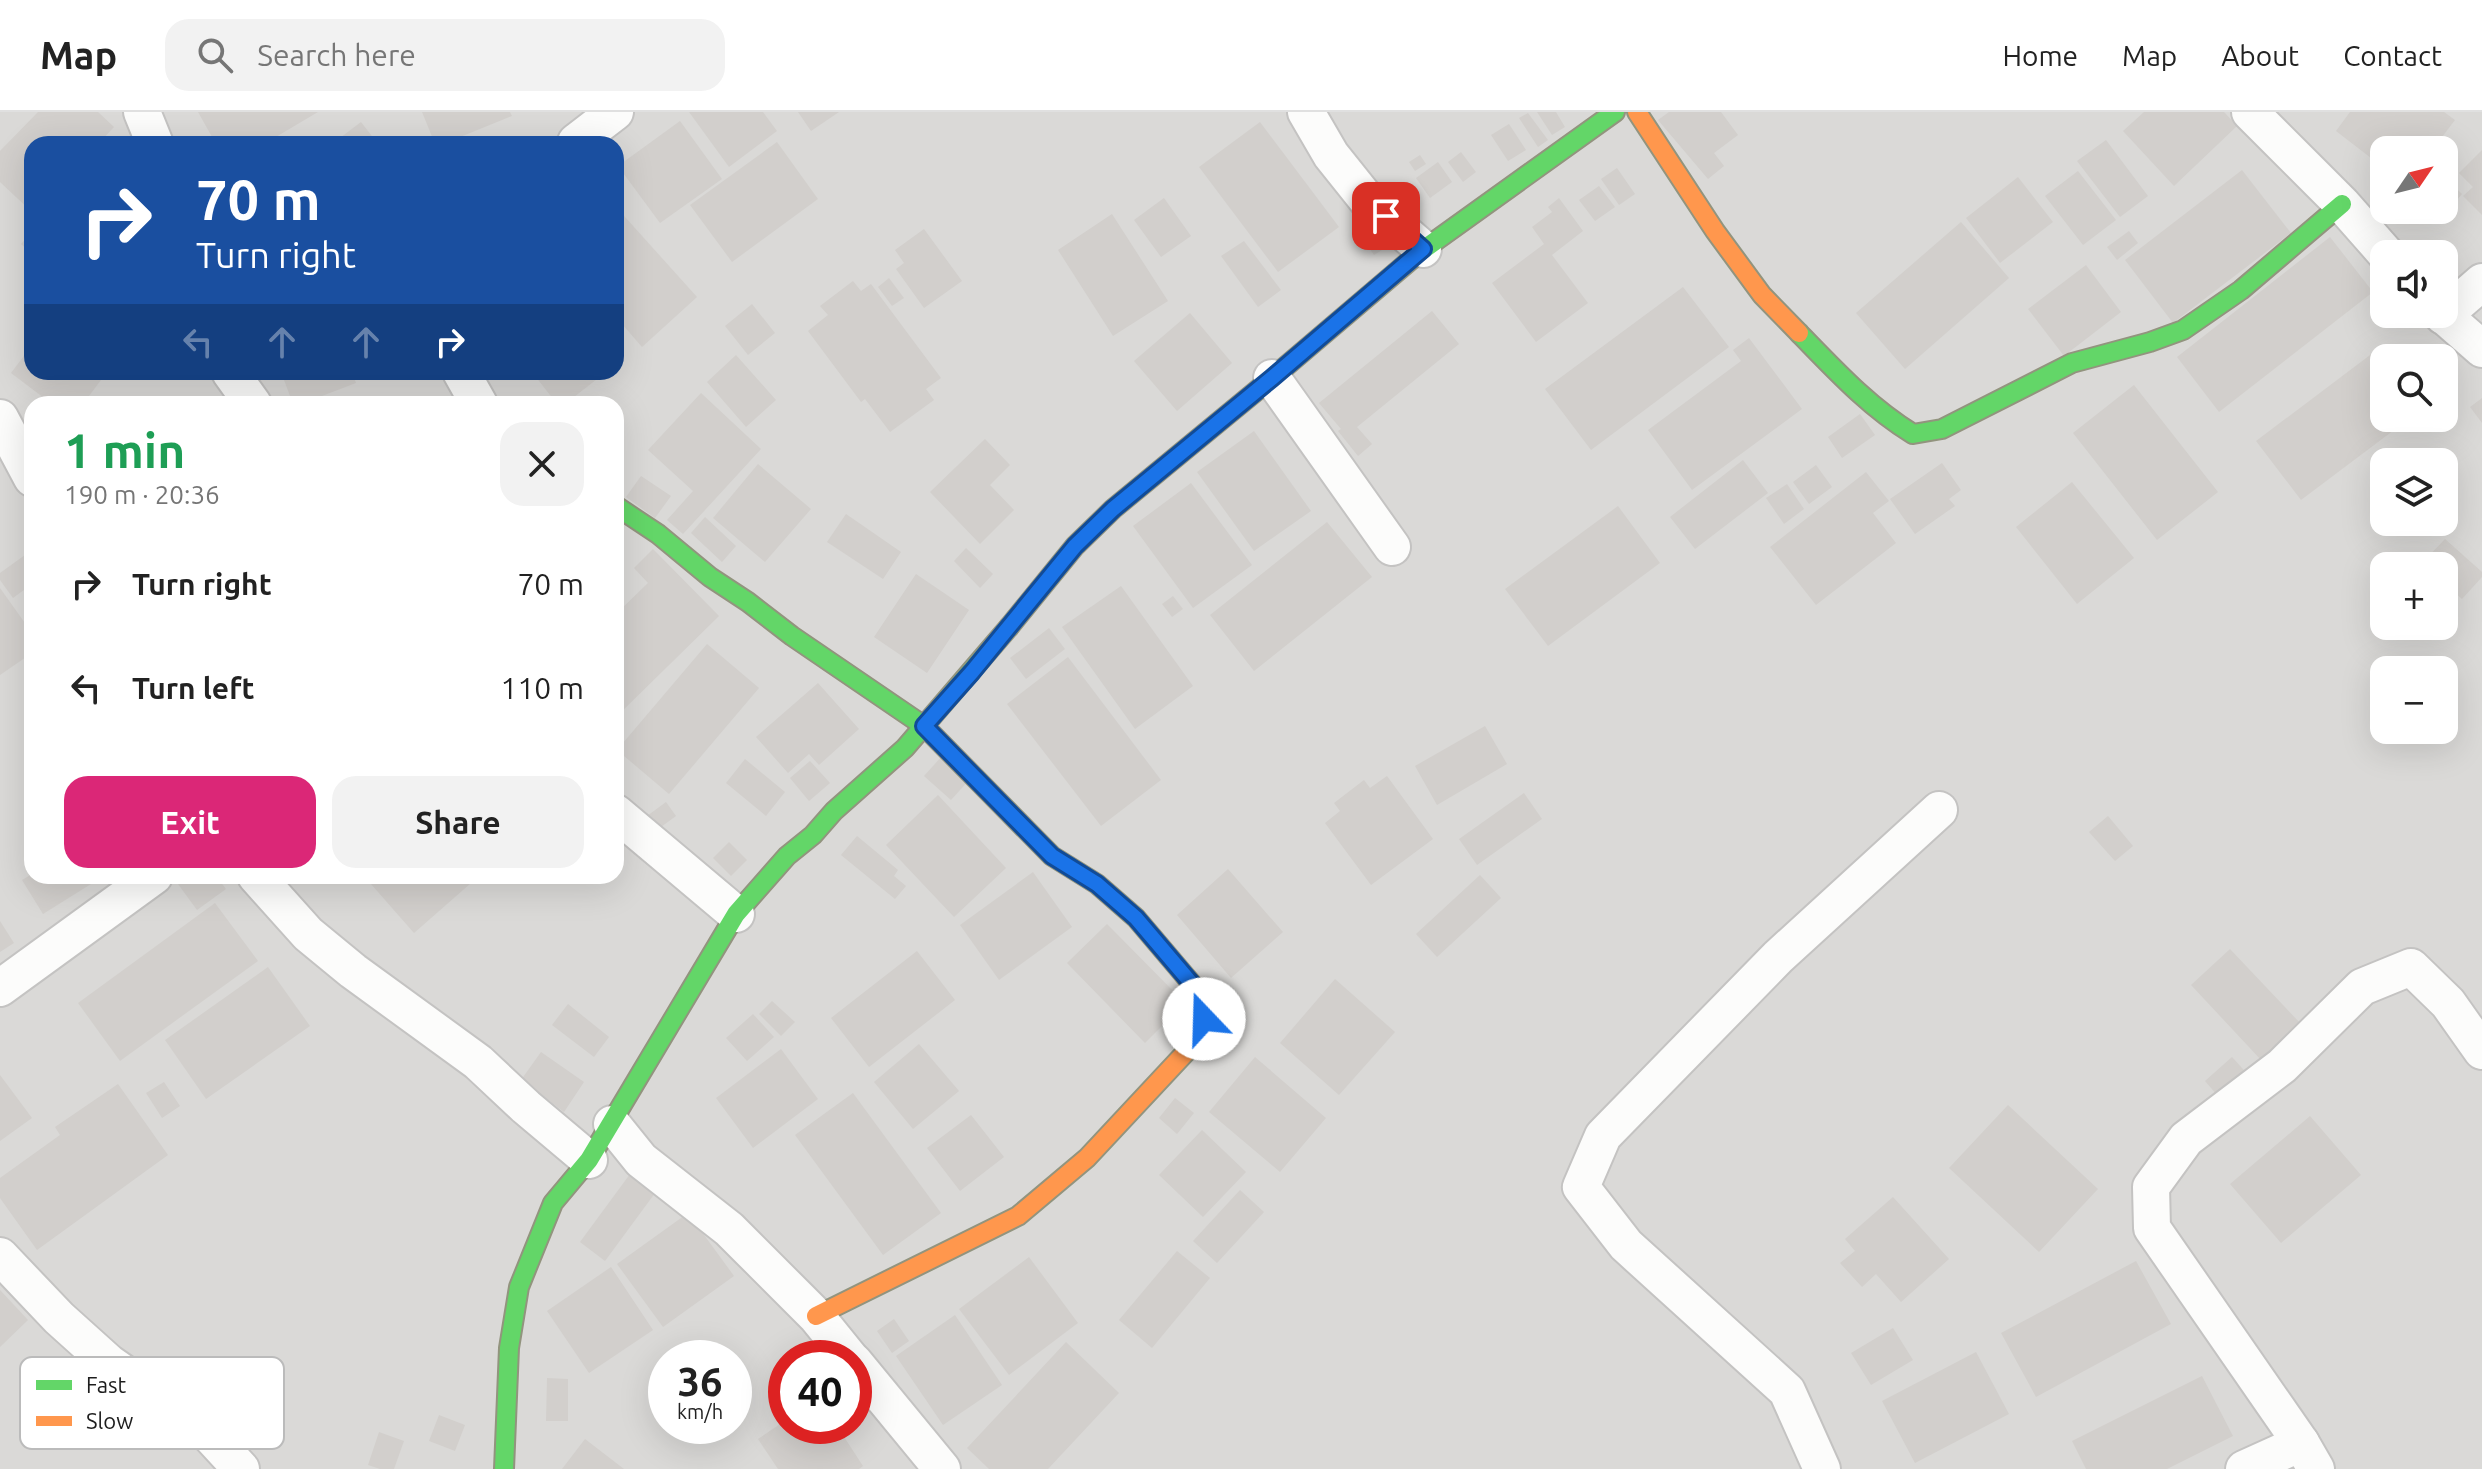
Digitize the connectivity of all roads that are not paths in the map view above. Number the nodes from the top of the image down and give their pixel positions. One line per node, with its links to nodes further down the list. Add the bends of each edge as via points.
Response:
1 (142, 112): 8 (street)
2 (615, 112): 7 (street)
3 (1306, 112): 11 (street, via 1367,200)
4 (1615, 112): 11 (street)
5 (1637, 112): 9 (street, via 1762,295 1853,389 1913,434 1942,429 2072,363 2183,330 2241,290)
6 (2250, 112): 9 (street)
7 (571, 133)
8 (152, 136)
9 (2342, 204): 10 (street)
10 (2374, 240)
11 (1423, 249): 16 (street)
12 (2482, 282): 13 (street)
13 (2458, 302)
14 (2457, 328): 15 (street)
15 (2482, 349)
16 (1272, 378): 20 (street); 21 (street, via 1075,546)
17 (0, 418): 18 (street)
18 (24, 463)
19 (624, 511): 21 (street)
20 (1392, 547)
21 (924, 726): 26 (street, via 787,856); 32 (street, via 1052,856 1097,884 1136,918 1203,997 1204,1019 1186,1052 1087,1158 1018,1216)
22 (1939, 810): 41 (street, via 1778,957 1603,1136 1581,1187 1626,1245 1787,1391)
23 (624, 820): 26 (street)
24 (143, 884): 27 (street)
25 (263, 884): 30 (street, via 308,934 478,1062)
26 (736, 914): 29 (street)
27 (0, 988)
28 (2482, 1051): 37 (street, via 2448,1003 2411,967 2362,987 2282,1066 2186,1139 2151,1187 2152,1228)
29 (612, 1124): 30 (street); 32 (street, via 641,1160 729,1229)
30 (589, 1160): 39 (street, via 553,1203 519,1287 509,1348)
31 (0, 1256): 34 (street)
32 (816, 1316): 33 (street)
33 (836, 1340)
34 (102, 1357)
35 (872, 1384): 40 (street)
36 (223, 1449): 38 (street)
37 (2308, 1456): 42 (street)
38 (241, 1469)
39 (504, 1469)
40 (942, 1469)
41 (1822, 1469)
42 (2244, 1469)

